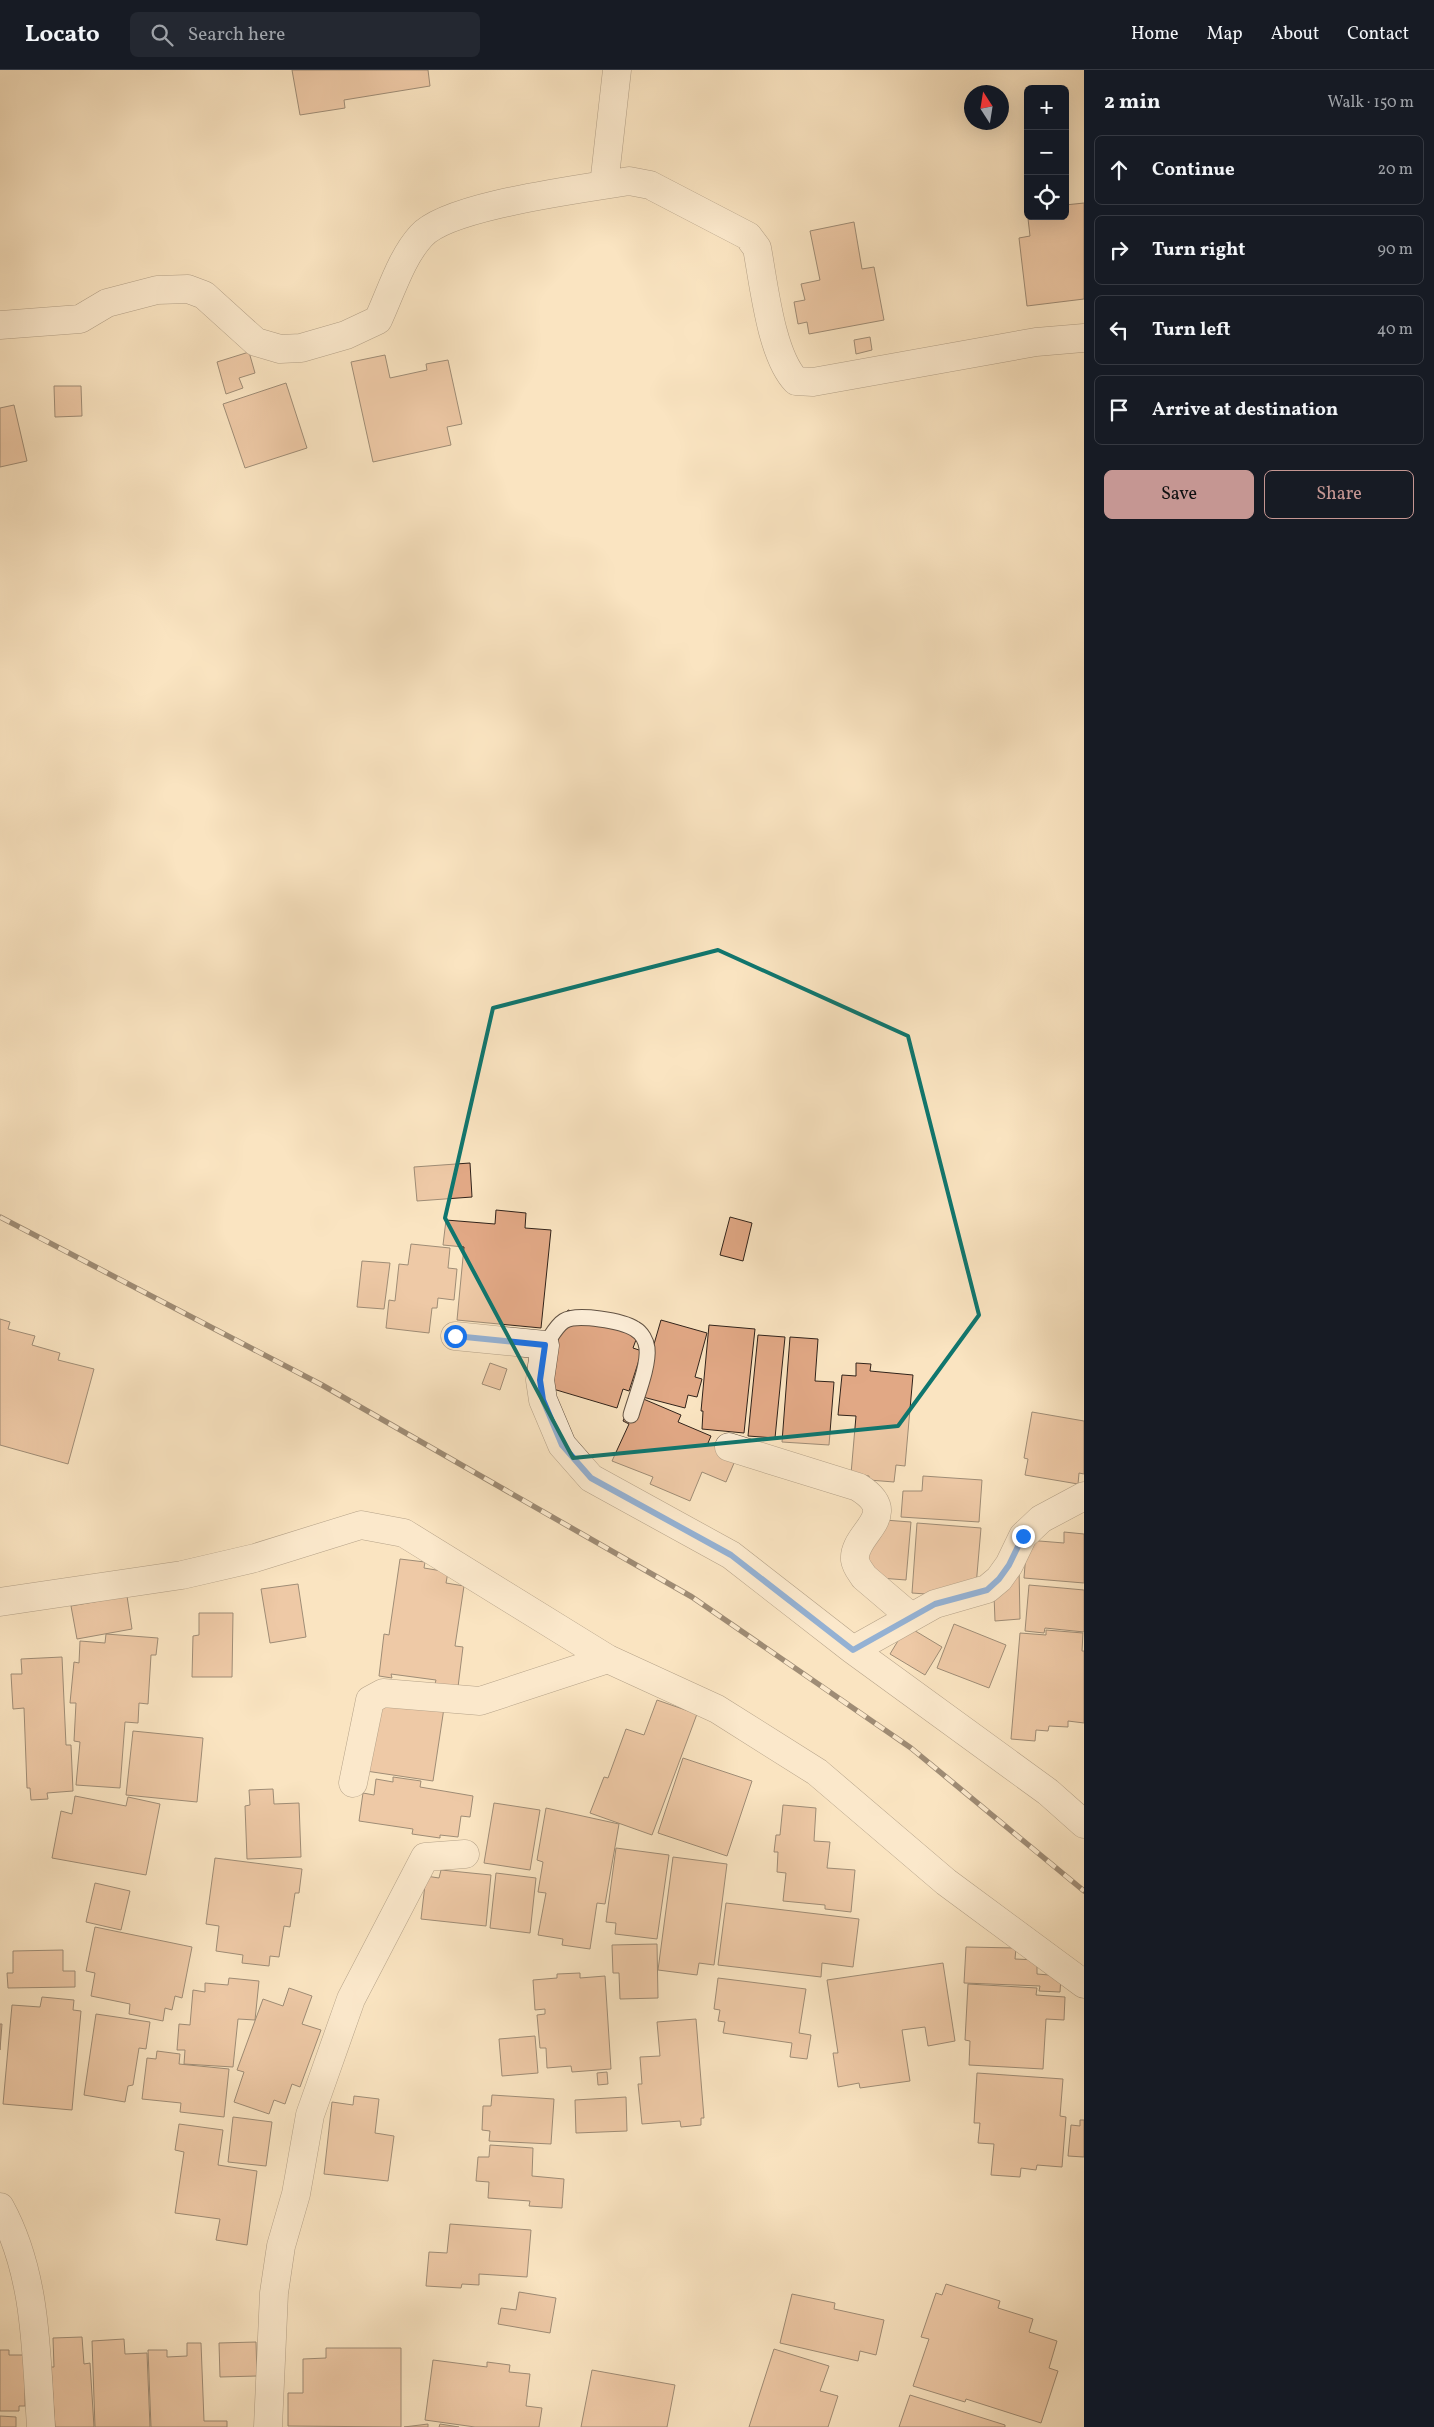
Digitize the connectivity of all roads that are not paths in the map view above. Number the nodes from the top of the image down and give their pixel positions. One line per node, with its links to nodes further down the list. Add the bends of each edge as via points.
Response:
1 (617, 70): 2 (street)
2 (604, 185): 3 (street, via 447,218 422,235 404,261 378,320 301,348 280,349 256,342 204,295 188,288 157,290 107,303 80,319); 4 (street, via 628,180 650,185 748,236 757,248 779,355 796,381 813,382 1036,342)
3 (0, 325)
4 (1084, 338)
5 (455, 1336): 6 (street)
6 (545, 1345): 7 (lane, via 565,1321 575,1317 636,1329 644,1337 647,1358); 12 (street, via 540,1380 543,1400 562,1445 591,1478 731,1555)
7 (631, 1416)
8 (729, 1447): 11 (street, via 869,1494 876,1505 876,1518 857,1550 855,1560 864,1577)
9 (1084, 1496): 11 (street, via 1041,1519 1023,1536 1009,1565 987,1590 935,1604)
10 (0, 1602): 13 (street, via 182,1575 254,1558 362,1526 404,1533)
11 (911, 1617): 12 (street)
12 (853, 1650): 15 (street, via 1048,1792)
13 (608, 1659): 14 (street, via 480,1701 383,1693 370,1700); 17 (street, via 717,1709 816,1772 946,1882)
14 (353, 1783)
15 (1084, 1824)
16 (466, 1854): 20 (street, via 425,1857 351,1999 310,2115 274,2293)
17 (1084, 1984)
18 (0, 2208): 19 (street, via 13,2230 33,2307)
19 (41, 2427)
20 (268, 2427)

